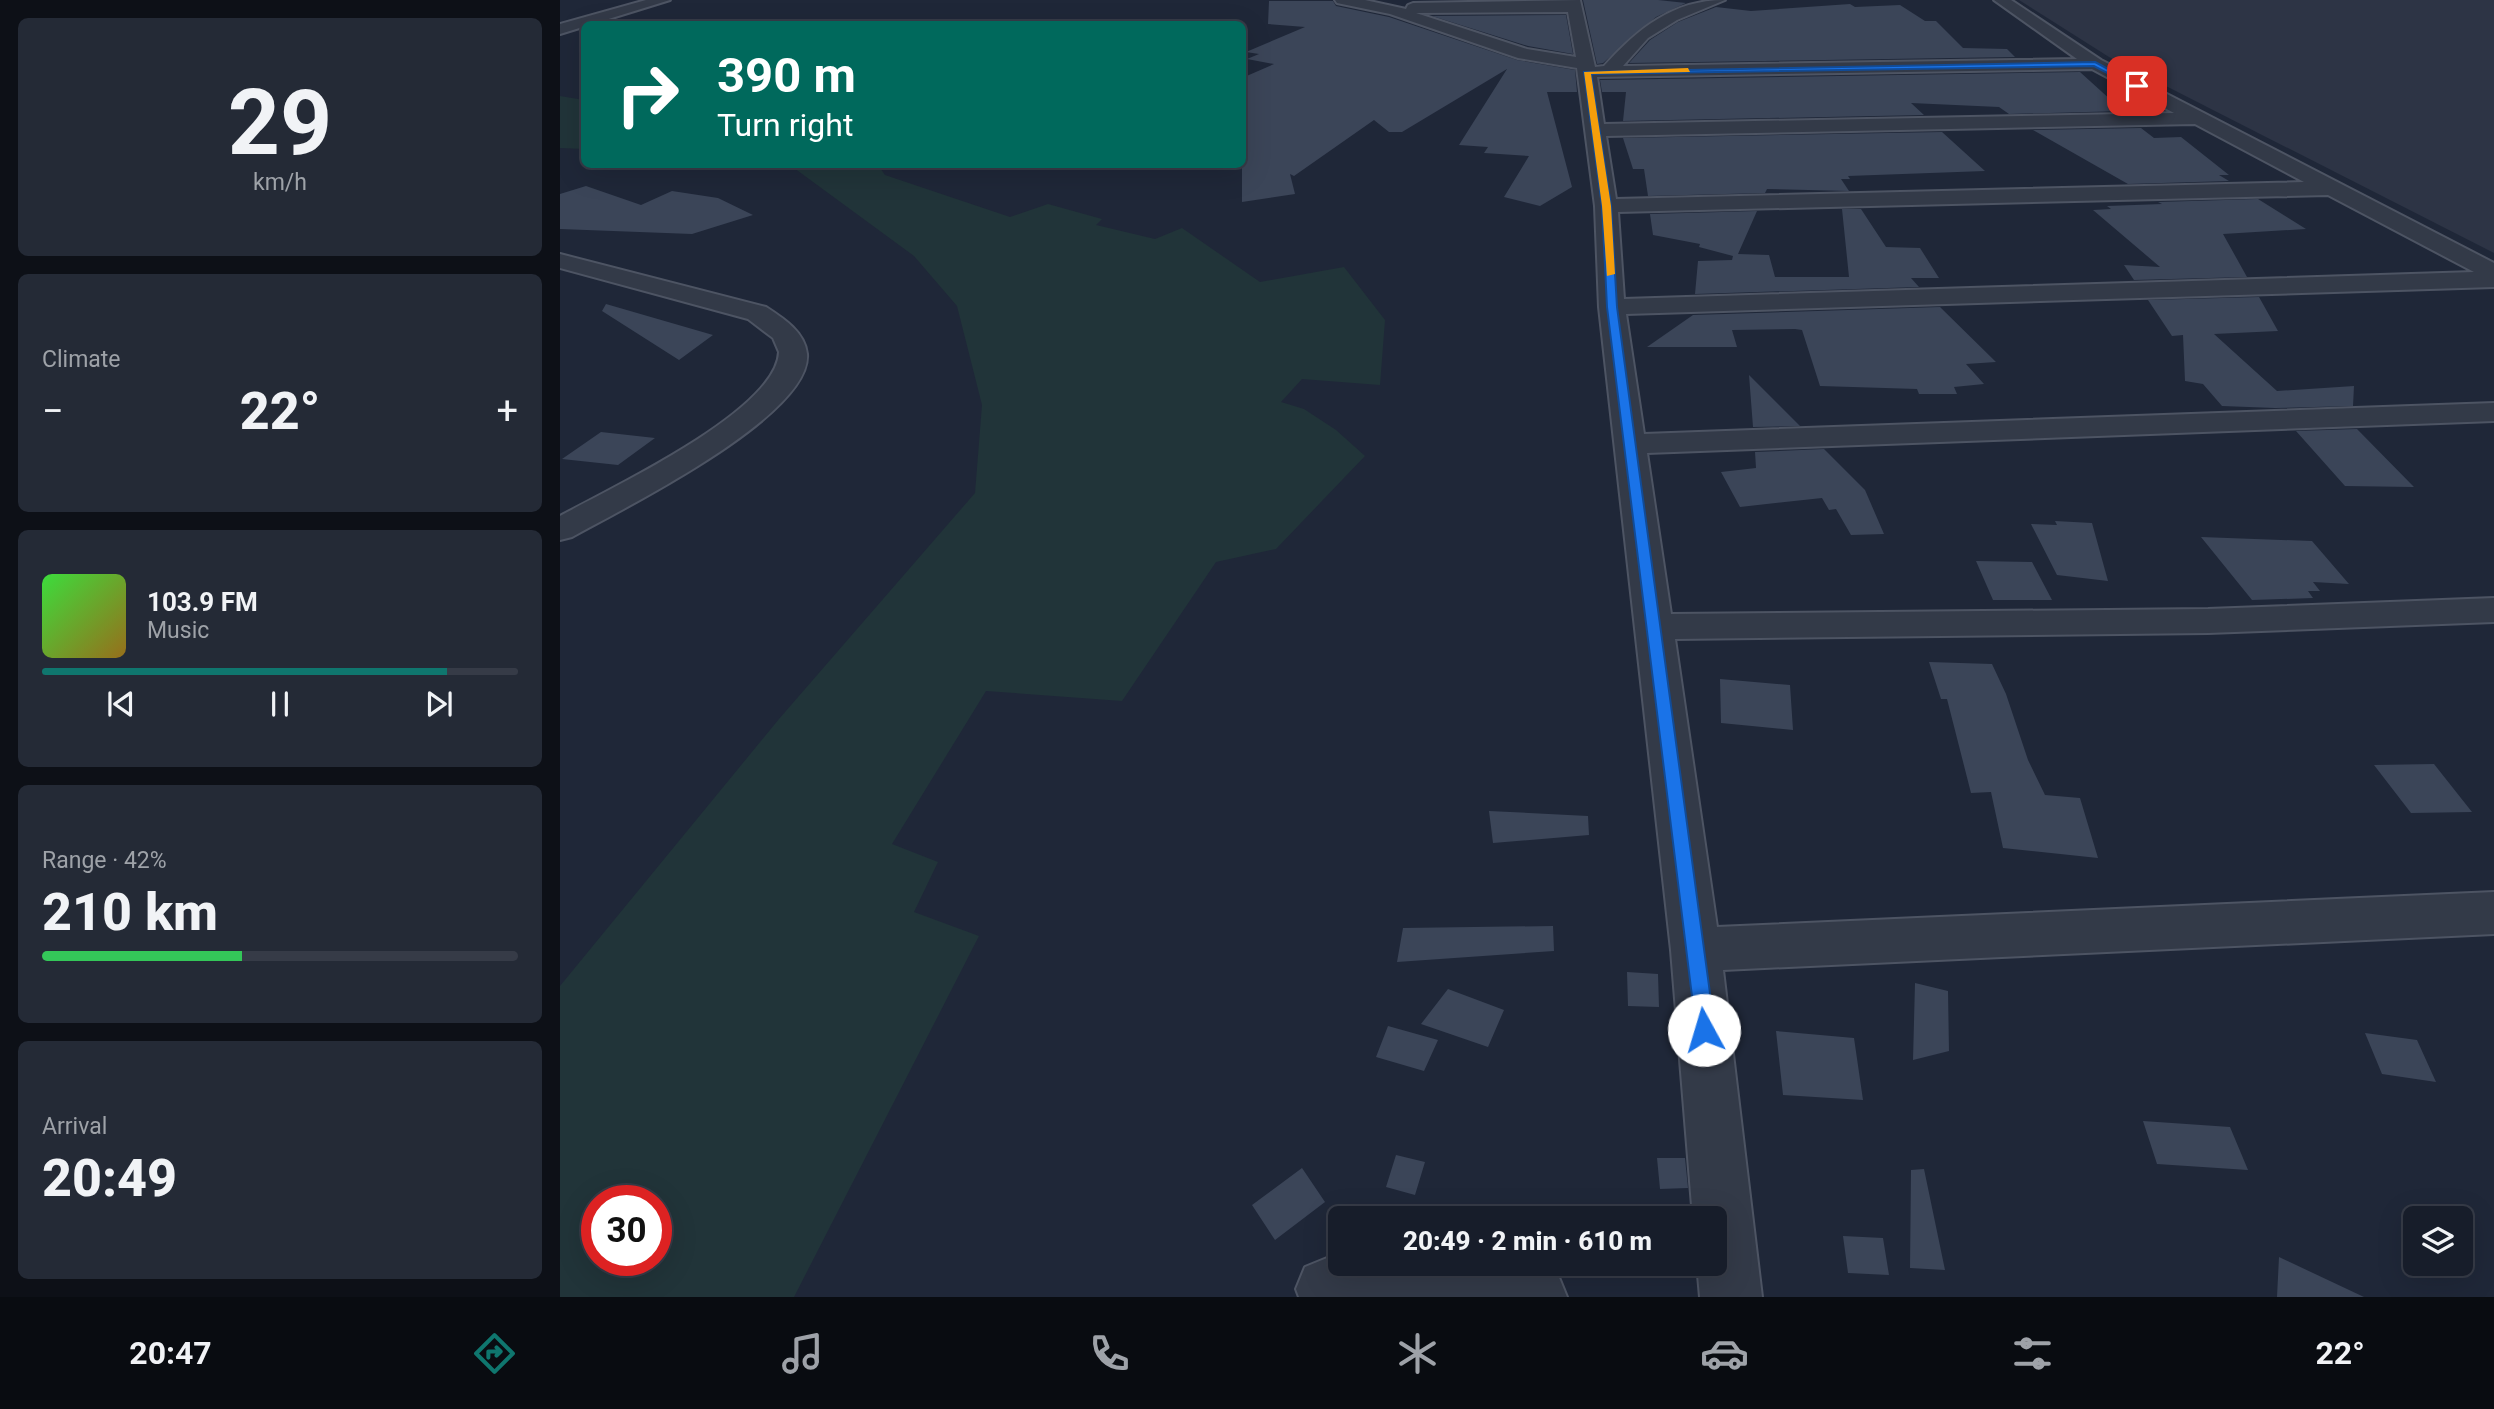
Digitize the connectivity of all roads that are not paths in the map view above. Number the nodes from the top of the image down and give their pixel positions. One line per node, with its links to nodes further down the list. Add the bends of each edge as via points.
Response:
1 (663, 0): 7 (street)
2 (1342, 0): 6 (street)
3 (1718, 0): 11 (street, via 1672,17)
4 (2001, 0): 10 (street)
5 (1574, 3): 6 (street); 11 (street)
6 (1404, 6): 11 (street, via 1524,54)
7 (588, 21)
8 (581, 23): 9 (street)
9 (560, 29)
10 (2095, 64): 11 (street); 12 (street)
11 (1594, 69): 13 (street)
12 (2199, 118): 13 (street); 14 (street)
13 (1597, 130): 15 (street)
14 (2330, 188): 15 (street); 17 (street)
15 (1606, 206): 19 (street)
16 (560, 261): 22 (street, via 757,313 790,341 794,359 786,381 771,399 736,428)
17 (2494, 272)
18 (2494, 279): 19 (street)
19 (1612, 307): 21 (street)
20 (2494, 412): 21 (street)
21 (1632, 444): 24 (street)
22 (560, 529)
23 (2494, 610): 24 (street, via 2208,621)
24 (1653, 627): 26 (street)
25 (2494, 913): 26 (street)
26 (1696, 950): 29 (street)
27 (1327, 1289): 28 (street)
28 (1536, 1297)
29 (1731, 1297)

